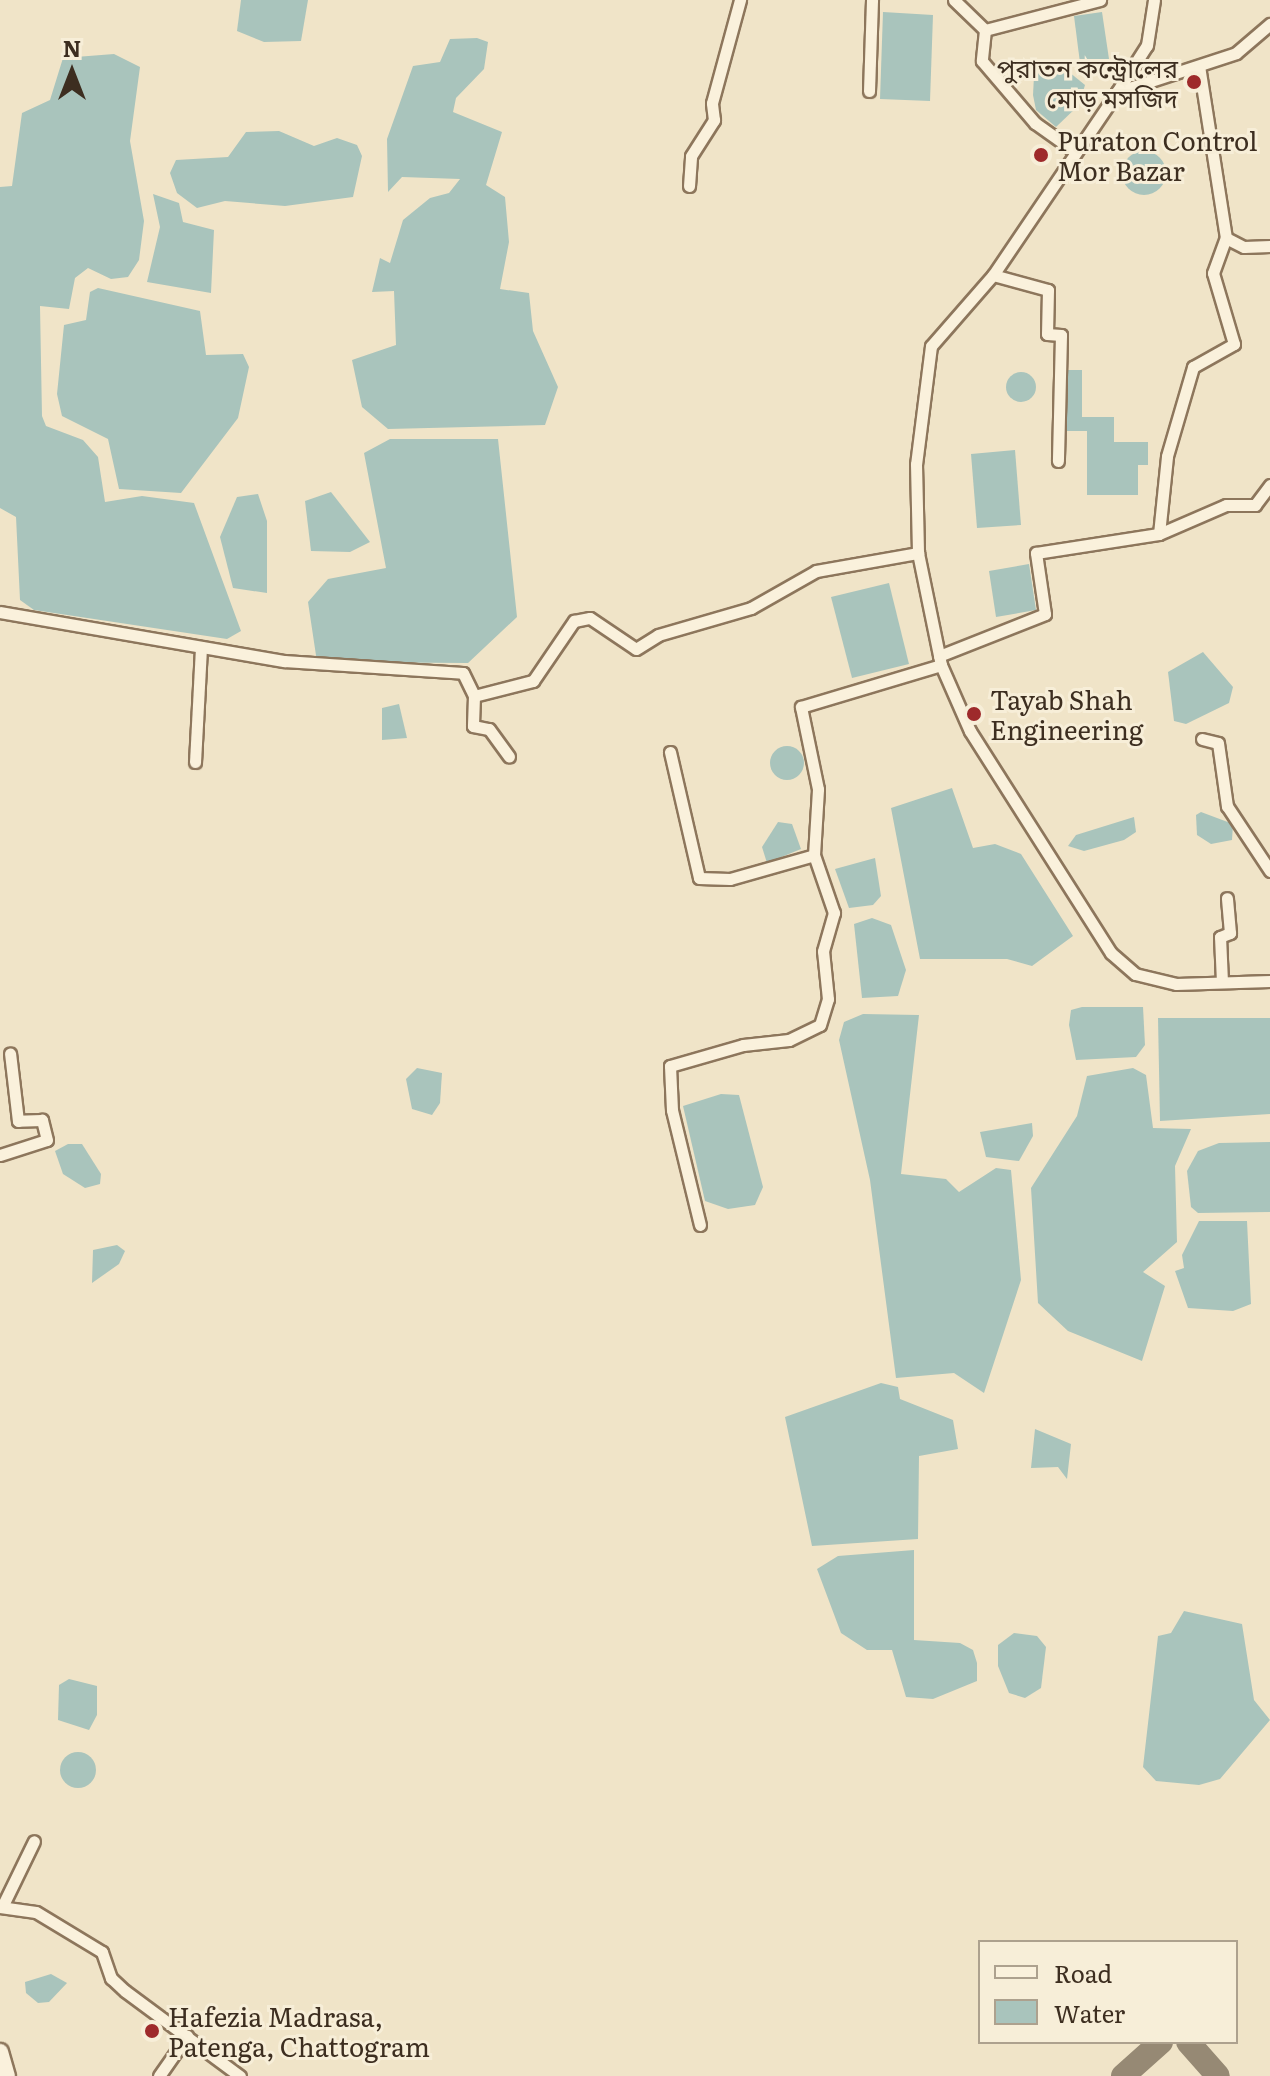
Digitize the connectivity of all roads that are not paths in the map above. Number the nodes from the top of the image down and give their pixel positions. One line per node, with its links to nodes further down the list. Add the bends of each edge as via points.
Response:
1 (740, 0): 12 (street, via 712,103 714,120 691,156)
2 (872, 0): 9 (street)
3 (954, 0): 7 (street)
4 (1100, 0): 7 (street)
5 (1154, 0): 10 (street, via 1147,45)
6 (1270, 24): 8 (street, via 1236,53)
7 (985, 30): 11 (street, via 982,61 1035,123)
8 (1199, 66): 10 (street); 13 (street)
9 (869, 91)
10 (1117, 92): 11 (street)
11 (1076, 152): 15 (street)
12 (689, 186)
13 (1226, 238): 14 (street, via 1244,247); 18 (street, via 1213,273 1234,344 1193,367 1167,456)
14 (1270, 246)
15 (993, 275): 16 (street, via 1048,290 1047,334 1061,335); 19 (street, via 931,346 916,464)
16 (1058, 461)
17 (1270, 485): 18 (street, via 1255,505 1226,505)
18 (1159, 534): 22 (street, via 1036,553 1045,614)
19 (918, 553): 22 (street); 23 (street, via 816,571 751,608 658,635 636,649 590,618 574,621 533,681)
20 (0, 612): 21 (street)
21 (201, 647): 23 (street, via 284,661 460,672); 27 (street)
22 (940, 660): 28 (street, via 801,707 818,789); 32 (street, via 1011,804 1111,953 1135,974 1176,984)
23 (474, 696): 26 (street, via 473,726 489,729)
24 (1202, 739): 29 (street, via 1218,743 1227,806)
25 (670, 752): 28 (street, via 699,878 730,879)
26 (509, 757)
27 (195, 762)
28 (814, 855): 35 (street, via 834,913 823,951 829,993 820,1025 789,1040 670,1066 672,1110)
29 (1270, 871)
30 (1227, 898): 32 (street, via 1230,933 1220,937)
31 (1270, 981): 32 (street)
32 (1222, 982)
33 (10, 1053): 34 (street, via 18,1121 42,1120 47,1141)
34 (0, 1155)
35 (700, 1225)
36 (34, 1841): 37 (street)
37 (1, 1907): 38 (street, via 36,1912 102,1952 111,1978)
38 (187, 2036): 41 (street); 42 (street)
39 (0, 2052): 40 (main road)
40 (7, 2076)
41 (159, 2076)
42 (240, 2076)

